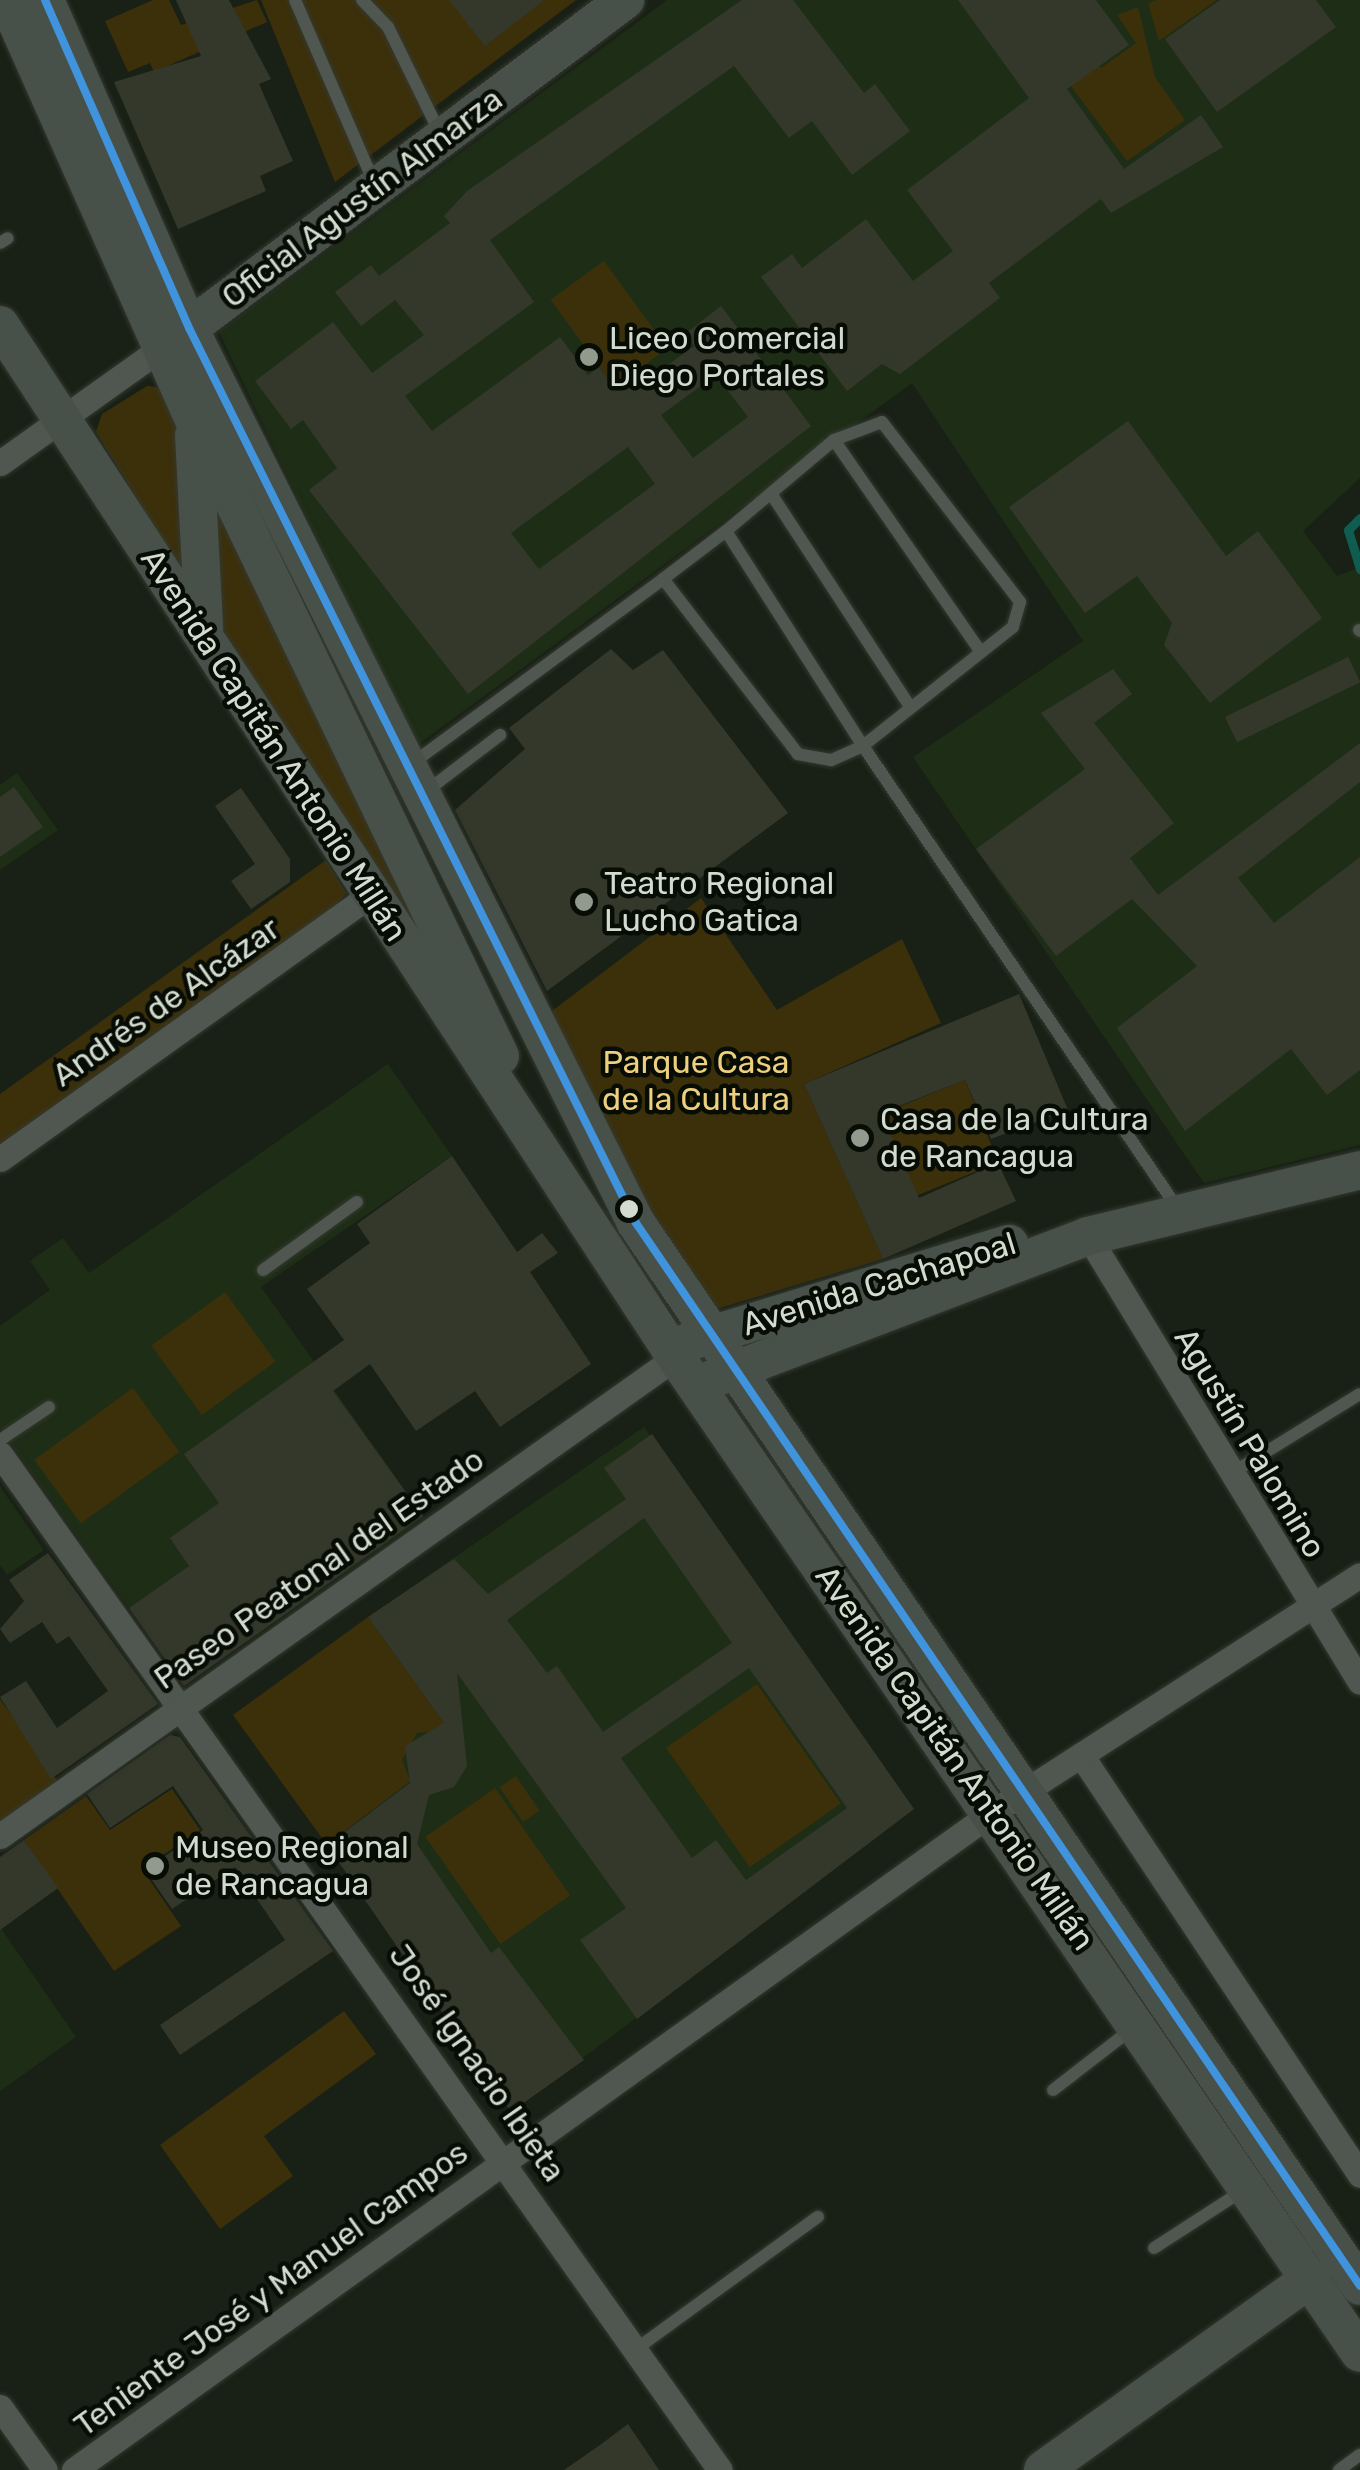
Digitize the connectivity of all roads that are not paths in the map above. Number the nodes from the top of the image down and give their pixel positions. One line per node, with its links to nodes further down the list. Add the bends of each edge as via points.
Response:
1 (7, 0): 9 (main road)
2 (45, 0): 9 (main road)
3 (295, 0): 7 (lane)
4 (362, 0): 6 (lane, via 388,27)
5 (625, 0): 6 (main road, Oficial Agustín Almarza)
6 (442, 138): 7 (main road, Oficial Agustín Almarza)
7 (376, 188): 9 (main road, Oficial Agustín Almarza)
8 (0, 325): 11 (main road, Avenida Capitán Antonio Millán)
9 (176, 338): 10 (main road, Avenida Capitán Antonio Millán); 11 (street, Oficial Agustín Almarza); 22 (main road, Avenida Capitán Antonio Millán)
10 (193, 417): 17 (main road); 25 (main road, Avenida Capitán Antonio Millán)
11 (62, 419): 13 (street, Oficial Agustín Almarza); 17 (main road, Avenida Capitán Antonio Millán)
12 (834, 440): 14 (lane); 18 (lane); 18 (lane, via 867,422 891,428 1020,602 1013,627)
13 (0, 463)
14 (772, 495): 15 (lane); 19 (lane)
15 (726, 531): 16 (lane); 21 (lane)
16 (663, 579): 21 (lane, via 798,754 831,760); 22 (lane)
17 (204, 629): 23 (main road, Avenida Capitán Antonio Millán)
18 (981, 652): 19 (lane)
19 (909, 705): 21 (lane)
20 (500, 735): 22 (lane)
21 (863, 746): 28 (lane)
22 (411, 784): 31 (main road, Avenida Capitán Antonio Millán, via 599,1158)
23 (369, 896): 24 (street, Andrés de Alcázar); 25 (main road, Avenida Capitán Antonio Millán)
24 (0, 1159)
25 (552, 1162): 32 (main road, Avenida Capitán Antonio Millán)
26 (1360, 1170): 28 (main road, Avenida Cachapoal)
27 (357, 1202): 30 (lane)
28 (1181, 1216): 29 (main road, Avenida Cachapoal)
29 (1088, 1236): 31 (main road, Avenida Cachapoal, via 1061,1228); 33 (main road, Avenida Cachapoal); 38 (street, Agustín Palomino)
30 (263, 1270)
31 (712, 1336): 32 (main road, Avenida Cachapoal); 33 (main road, Avenida Capitán Antonio Millán)
32 (681, 1363): 33 (main road, Avenida Cachapoal); 42 (street, Paseo Peatonal del Estado); 44 (main road, Avenida Capitán Antonio Millán)
33 (735, 1369): 44 (main road, Avenida Capitán Antonio Millán)
34 (1360, 1394): 38 (lane)
35 (49, 1407): 36 (lane)
36 (0, 1440)
37 (0, 1454): 42 (street, José Ignacio Ibieta)
38 (1230, 1474): 40 (street, Agustín Palomino)
39 (1360, 1575): 40 (street, Teniente José y Manuel Campos)
40 (1312, 1607): 41 (street, Agustín Palomino); 43 (street, Teniente José y Manuel Campos)
41 (1360, 1682)
42 (184, 1704): 45 (street, Paseo Peatonal del Estado); 48 (street, José Ignacio Ibieta)
43 (1081, 1755): 44 (street, Teniente José y Manuel Campos); 49 (street)
44 (1008, 1801): 46 (main road, Avenida Capitán Antonio Millán); 48 (street, Teniente José y Manuel Campos); 53 (main road, Avenida Capitán Antonio Millán)
45 (0, 1836)
46 (1138, 2023): 47 (lane); 50 (main road, Avenida Capitán Antonio Millán)
47 (1053, 2090)
48 (506, 2160): 54 (street, José Ignacio Ibieta); 59 (street, Teniente José y Manuel Campos)
49 (1360, 2175)
50 (1248, 2186): 52 (lane); 53 (main road, Avenida Capitán Antonio Millán)
51 (818, 2217): 54 (lane)
52 (1154, 2248)
53 (1343, 2267): 55 (main road, Avenida Capitán Antonio Millán); 61 (main road)
54 (636, 2349): 60 (street, José Ignacio Ibieta)
55 (1360, 2353)
56 (0, 2407): 58 (street)
57 (1360, 2455): 62 (lane)
58 (45, 2470)
59 (74, 2470)
60 (720, 2470)
61 (1042, 2470)
62 (1339, 2470)

